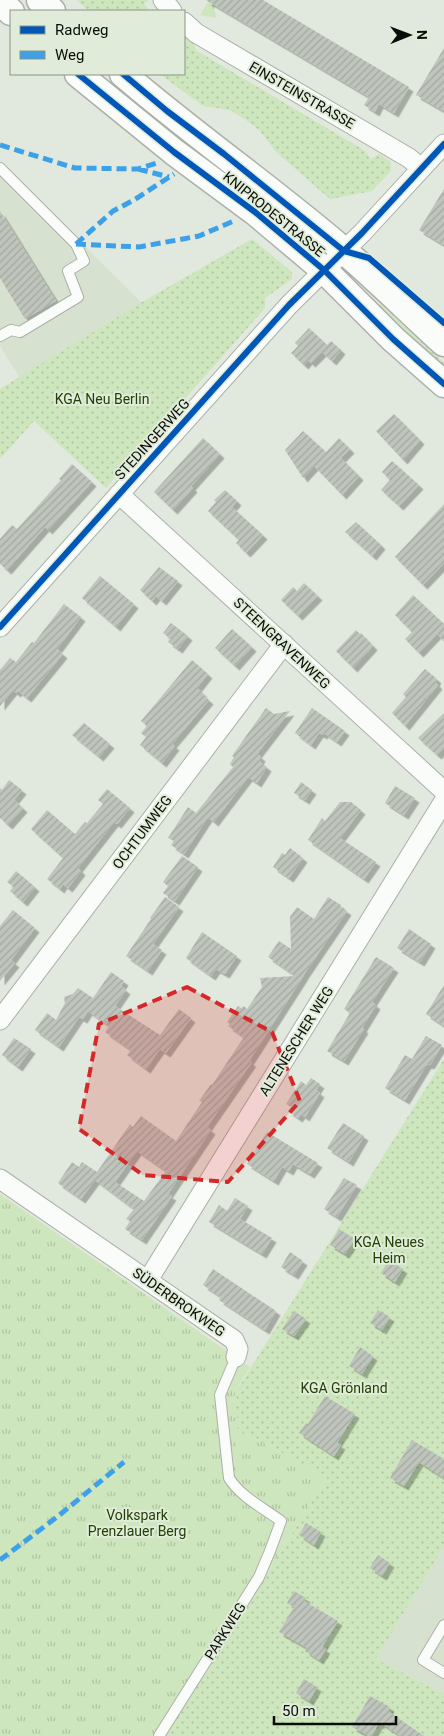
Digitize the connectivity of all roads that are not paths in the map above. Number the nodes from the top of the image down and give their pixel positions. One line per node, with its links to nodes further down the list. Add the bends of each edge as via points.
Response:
1 (40, 0): 4 (main road)
2 (163, 0): 5 (street)
3 (0, 1): 6 (main road)
4 (51, 10)
5 (171, 10)
6 (10, 11)
7 (185, 23): 12 (street, EINSTEINSTRASSE, via 196,33)
8 (79, 75): 14 (main road, KNIPRODESTRASSE)
9 (124, 75): 13 (main road, KNIPRODESTRASSE)
10 (444, 144): 12 (street, STEDINGERWEG)
11 (0, 168): 15 (lane, via 76,244 84,261 68,271 78,296 20,332 11,330)
12 (421, 168): 13 (street, STEDINGERWEG)
13 (344, 250): 14 (street, STEDINGERWEG); 16 (main road, KNIPRODESTRASSE)
14 (324, 270): 17 (main road, KNIPRODESTRASSE, via 393,339); 18 (street, STEDINGERWEG)
15 (0, 336)
16 (444, 343)
17 (444, 384)
18 (119, 494): 19 (street, STEDINGERWEG); 20 (street, STEENGRAVENWEG)
19 (0, 627)
20 (284, 644): 21 (street, STEENGRAVENWEG); 23 (street, OCHTUMWEG)
21 (444, 791)
22 (444, 801): 25 (street, ALTENESCHER WEG)
23 (0, 1020)
24 (0, 1179): 25 (street, SÜDERBROKWEG)
25 (148, 1280): 26 (street, SÜDERBROKWEG, via 234,1340 238,1349)
26 (236, 1357): 27 (lane, SÜDERBROKWEG, via 220,1396 229,1478 248,1498)
27 (281, 1520): 30 (lane, PARKWEG, via 259,1577)
28 (444, 1625): 29 (lane, via 423,1660)
29 (444, 1673)
30 (159, 1736)

